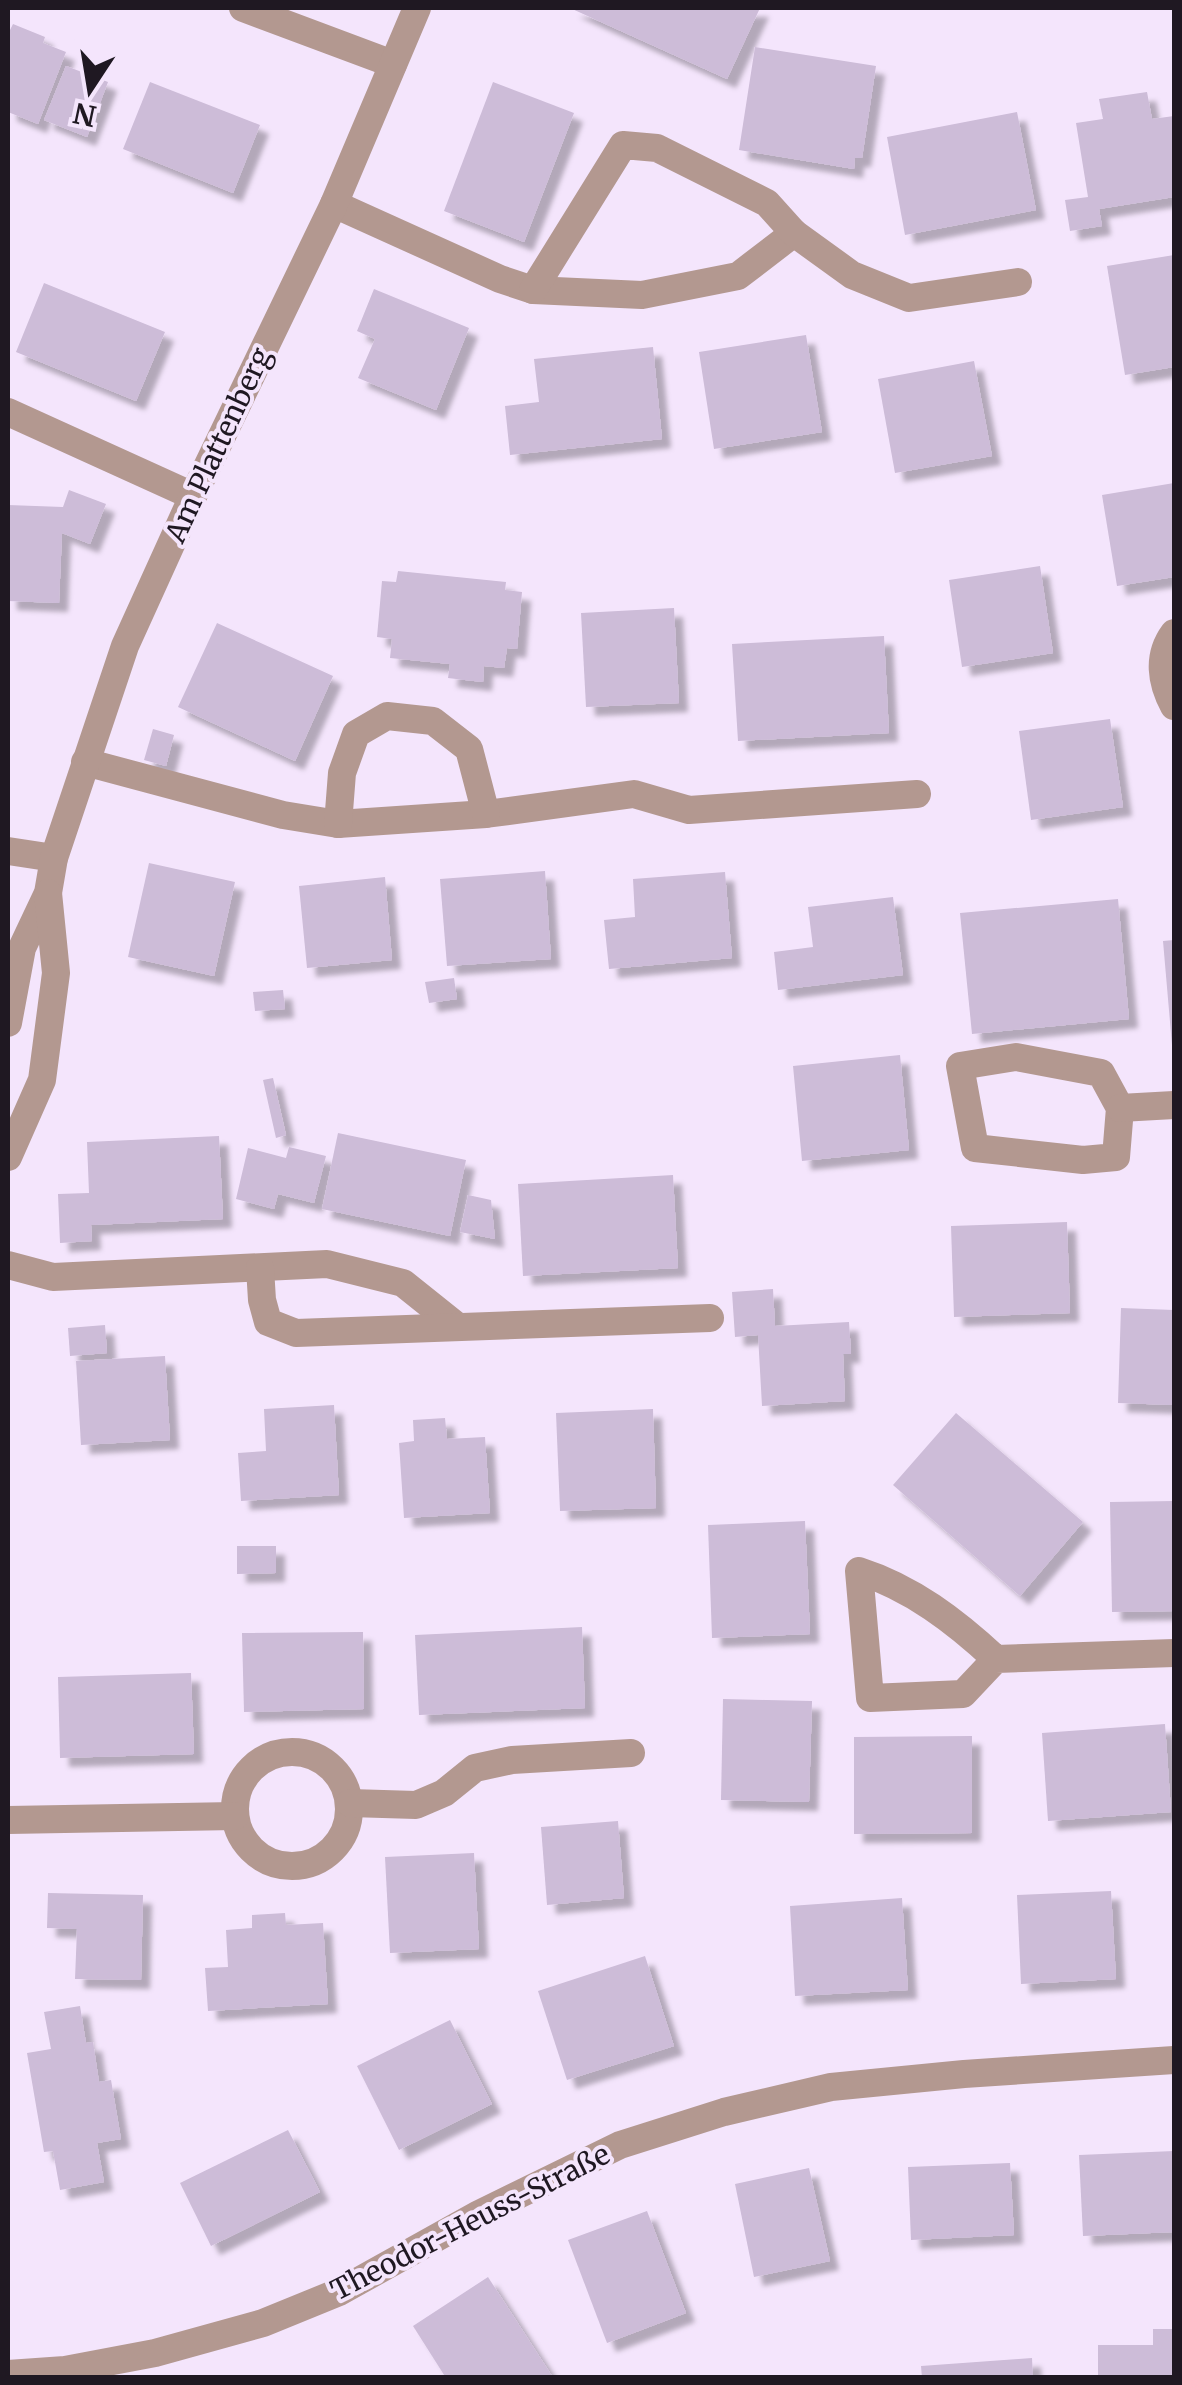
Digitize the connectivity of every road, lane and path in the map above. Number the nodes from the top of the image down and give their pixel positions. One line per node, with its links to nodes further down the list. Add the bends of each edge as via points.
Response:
1 (243, 8): 3 (street)
2 (417, 8): 3 (street, Am Plattenberg)
3 (393, 64): 4 (street, Am Plattenberg)
4 (334, 204): 7 (street); 9 (street, Am Plattenberg)
5 (794, 232): 6 (street, via 852,275 909,298); 7 (street, via 738,276 642,295); 7 (street, via 767,204 736,188 657,148 623,145)
6 (1018, 282)
7 (533, 290)
8 (8, 412): 9 (street)
9 (193, 496): 12 (street, Am Plattenberg, via 125,646)
10 (1174, 633): 11 (street, via 1162,674)
11 (1174, 706)
12 (85, 762): 15 (street); 17 (street, Am Plattenberg)
13 (917, 794): 14 (street, via 689,810 634,794)
14 (486, 814): 15 (street); 15 (street, via 469,749 433,721 388,716 356,734 342,773)
15 (338, 824)
16 (8, 851): 17 (street)
17 (54, 858): 18 (street, Am Plattenberg)
18 (48, 893): 19 (street, Am Plattenberg, via 22,948); 22 (street, Am Plattenberg, via 56,973 42,1080)
19 (8, 1023)
20 (1174, 1105): 21 (street)
21 (1120, 1108): 21 (street, via 1101,1073 1016,1057 960,1066 975,1148 1083,1160 1116,1157)
22 (8, 1154): 23 (street, Am Plattenberg)
23 (8, 1165)
24 (8, 1265): 25 (street, via 53,1277)
25 (260, 1268): 27 (street, via 327,1264 403,1282); 27 (street, via 268,1322 296,1333)
26 (710, 1318): 27 (street)
27 (458, 1327)
28 (1174, 1653): 29 (street)
29 (996, 1659): 29 (street, via 896,1583 860,1571 870,1698 963,1694)
30 (631, 1753): 31 (street, via 512,1760 474,1768 444,1793 416,1804)
31 (350, 1803): 32 (street, via 335,1771 304,1753 286,1752 253,1766 242,1780); 32 (street, via 340,1842 308,1865 268,1863 240,1835)
32 (234, 1816): 33 (street)
33 (8, 1820)
34 (1174, 2060): 35 (street, Theodor-Heuss-Straße, via 831,2088 724,2112 620,2146 339,2292 263,2323 155,2353)
35 (8, 2374)

